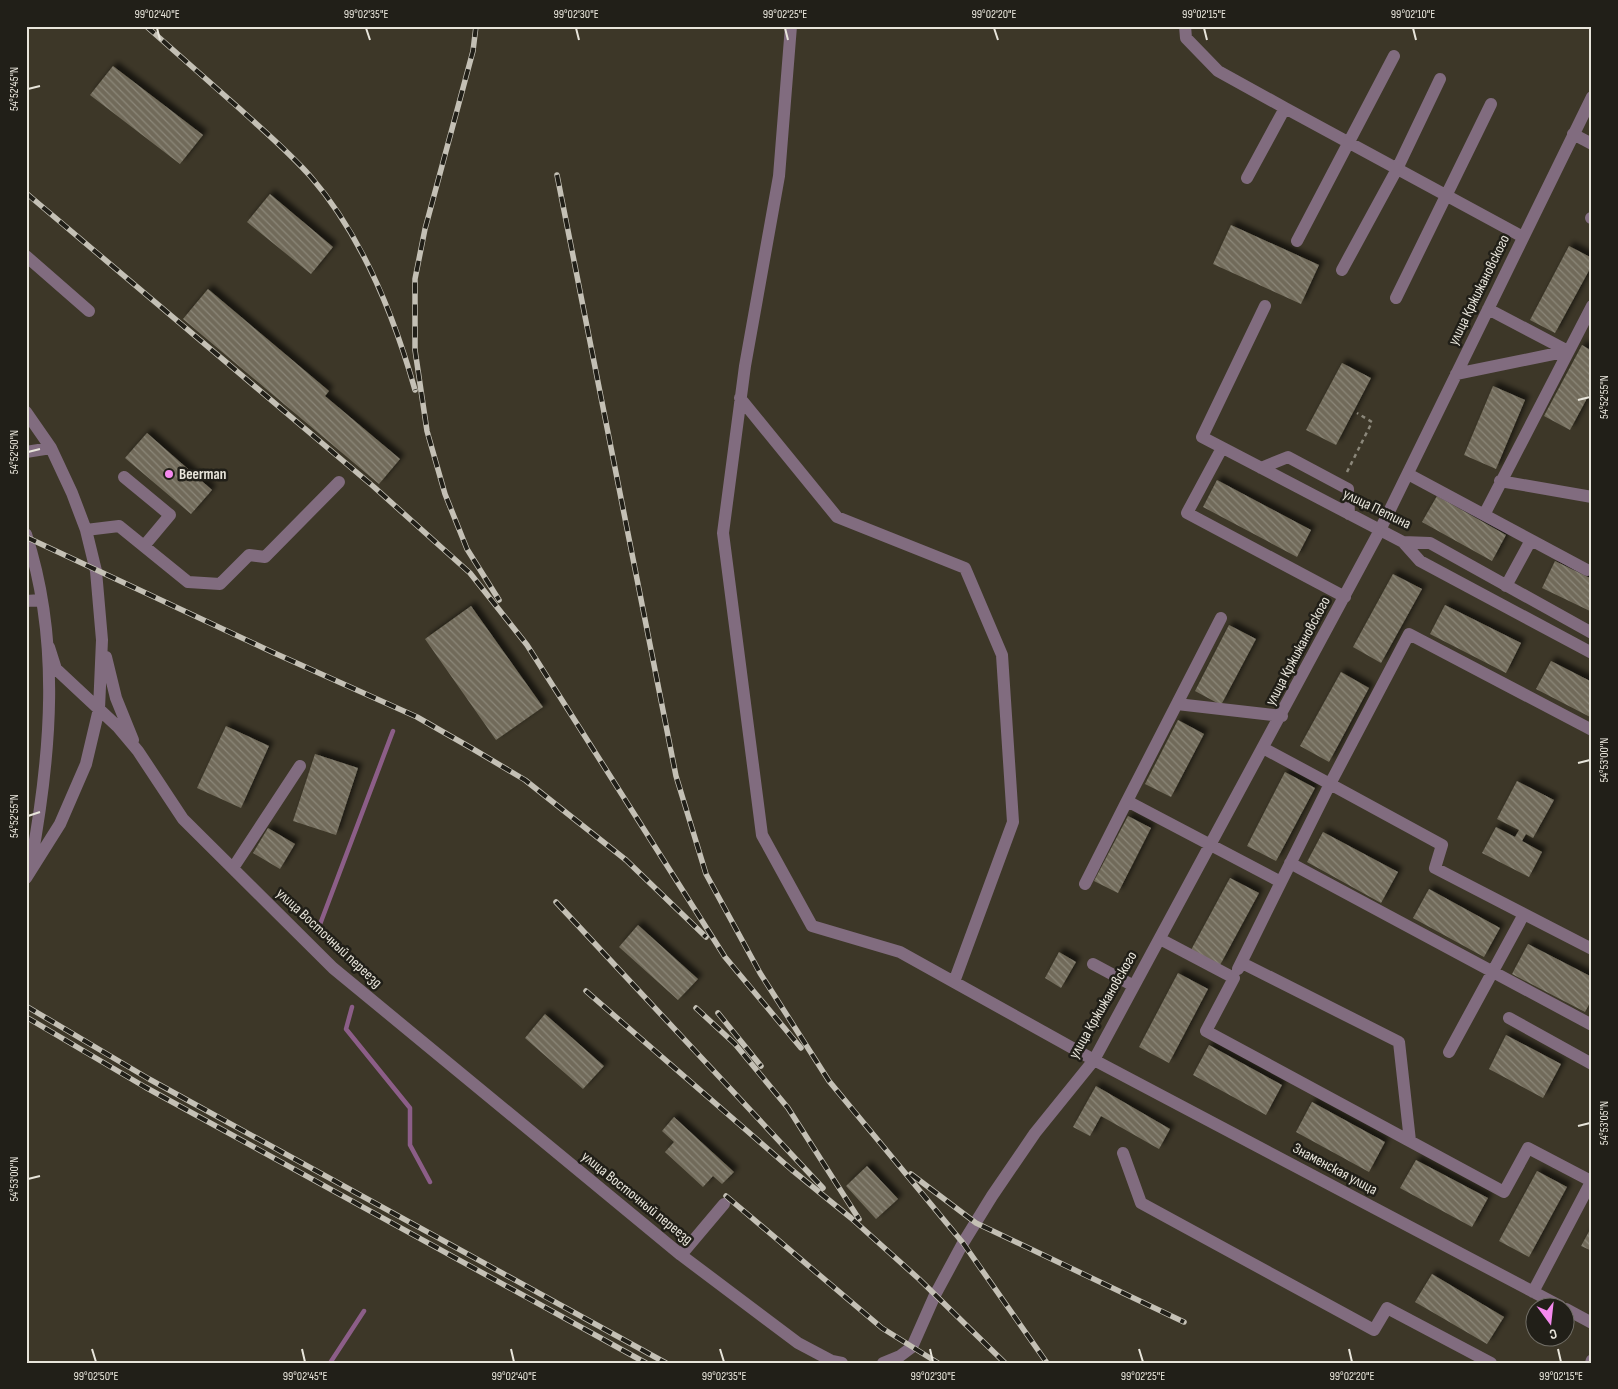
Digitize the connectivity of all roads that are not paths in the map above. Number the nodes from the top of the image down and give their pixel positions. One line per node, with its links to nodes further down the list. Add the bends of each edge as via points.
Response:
1 (791, 26): 25 (street, Знаменская улица, via 779,176)
2 (1185, 26): 7 (street, via 1186,38 1218,71)
3 (1394, 56): 9 (street)
4 (1440, 79): 11 (street)
5 (1592, 97): 8 (street, улица Кржижановского)
6 (1491, 104): 13 (street)
7 (1285, 108): 9 (street); 12 (street)
8 (1573, 134): 10 (street); 14 (street, улица Кржижановского)
9 (1349, 142): 11 (street); 15 (street)
10 (1592, 144)
11 (1397, 169): 13 (street); 17 (street)
12 (1247, 178)
13 (1446, 196): 14 (street); 18 (street)
14 (1523, 237): 21 (street, улица Кржижановского)
15 (1297, 241)
16 (26, 256): 22 (street)
17 (1342, 270)
18 (1396, 298)
19 (1265, 306): 28 (street, улица Петина, via 1202,437)
20 (1592, 306): 23 (street)
21 (1488, 309): 23 (street); 24 (street, улица Кржижановского)
22 (90, 311)
23 (1568, 351): 24 (street); 33 (street)
24 (1456, 374): 31 (street, улица Кржижановского)
25 (740, 398): 76 (street, Знаменская улица, via 723,533 762,835 812,926 900,952); 76 (street, via 837,517 965,568 1002,655 1013,822)
26 (26, 412): 27 (street)
27 (51, 448): 29 (street); 38 (street)
28 (1222, 448): 30 (street, улица Петина); 46 (street, via 1187,513)
29 (26, 452)
30 (1261, 468): 36 (street, улица Петина); 36 (street, via 1288,457 1348,489)
31 (1408, 474): 37 (street); 39 (street, улица Кржижановского)
32 (124, 477): 43 (street, via 170,515)
33 (1500, 481): 35 (street); 37 (street)
34 (339, 482): 43 (street, via 265,557 248,556 220,584 188,582)
35 (1592, 497)
36 (1349, 514): 39 (street, улица Петина)
37 (1484, 514): 41 (street)
38 (86, 530): 43 (street, via 120,526); 51 (street, via 96,571)
39 (1380, 530): 42 (street, улица Петина); 46 (street, улица Кржижановского)
40 (26, 534): 47 (street)
41 (1531, 540): 44 (street); 45 (street)
42 (1403, 542): 45 (street, улица Петина, via 1430,543); 53 (street, via 1420,561)
43 (144, 546)
44 (1590, 567)
45 (1506, 586): 50 (street, улица Петина)
46 (1345, 597): 56 (street, улица Кржижановского)
47 (42, 600): 48 (street); 52 (street)
48 (26, 601)
49 (1221, 618): 54 (street)
50 (1592, 633)
51 (102, 640): 55 (street); 59 (street, via 116,698)
52 (49, 647): 55 (street, улица Восточный переезд, via 56,668); 66 (street, via 48,750 42,805)
53 (1592, 653)
54 (1177, 704): 56 (street); 62 (street)
55 (100, 709): 59 (street, улица Восточный переезд); 66 (street, via 86,764 60,824)
56 (1282, 716): 58 (street, улица Кржижановского)
57 (1592, 730): 61 (street, via 1410,634)
58 (1263, 748): 61 (street); 63 (street, улица Кржижановского)
59 (138, 751): 65 (street, улица Восточный переезд, via 183,819)
60 (300, 766): 65 (street)
61 (1330, 784): 64 (street); 69 (street, via 1442,845 1435,868)
62 (1127, 801): 63 (street); 68 (street)
63 (1211, 845): 67 (street); 70 (street, улица Кржижановского)
64 (1290, 863): 67 (street); 74 (street)
65 (233, 868): 87 (street, улица Восточный переезд, via 333,968)
66 (28, 874)
67 (1281, 882): 72 (street)
68 (1085, 884)
69 (1524, 914): 71 (street); 74 (street)
70 (1160, 939): 75 (street); 77 (street, улица Кржижановского)
71 (1592, 949)
72 (1242, 962): 75 (street); 83 (street, via 1399,1042)
73 (1094, 964): 77 (street)
74 (1493, 971): 79 (street); 80 (street)
75 (1234, 978): 83 (street, via 1206,1031)
76 (954, 982): 81 (street, Знаменская улица)
77 (1134, 986): 81 (street, улица Кржижановского)
78 (1509, 1018): 82 (street)
79 (1592, 1025)
80 (1449, 1052)
81 (1094, 1060): 88 (street, Знаменская улица); 93 (street, улица Кржижановского, via 1035,1133 992,1196 936,1295 912,1347)
82 (1592, 1064)
83 (1410, 1141): 85 (street, via 1504,1192 1528,1148)
84 (1124, 1153): 94 (street, via 1141,1203 1374,1330 1387,1308)
85 (1592, 1180): 88 (street)
86 (724, 1204): 87 (street)
87 (681, 1255): 92 (street, улица Восточный переезд, via 798,1343)
88 (1533, 1292): 89 (street, Знаменская улица)
89 (1541, 1296)
90 (1576, 1314): 91 (street)
91 (1592, 1323)
92 (842, 1363)
93 (883, 1363)
94 (1491, 1363)

